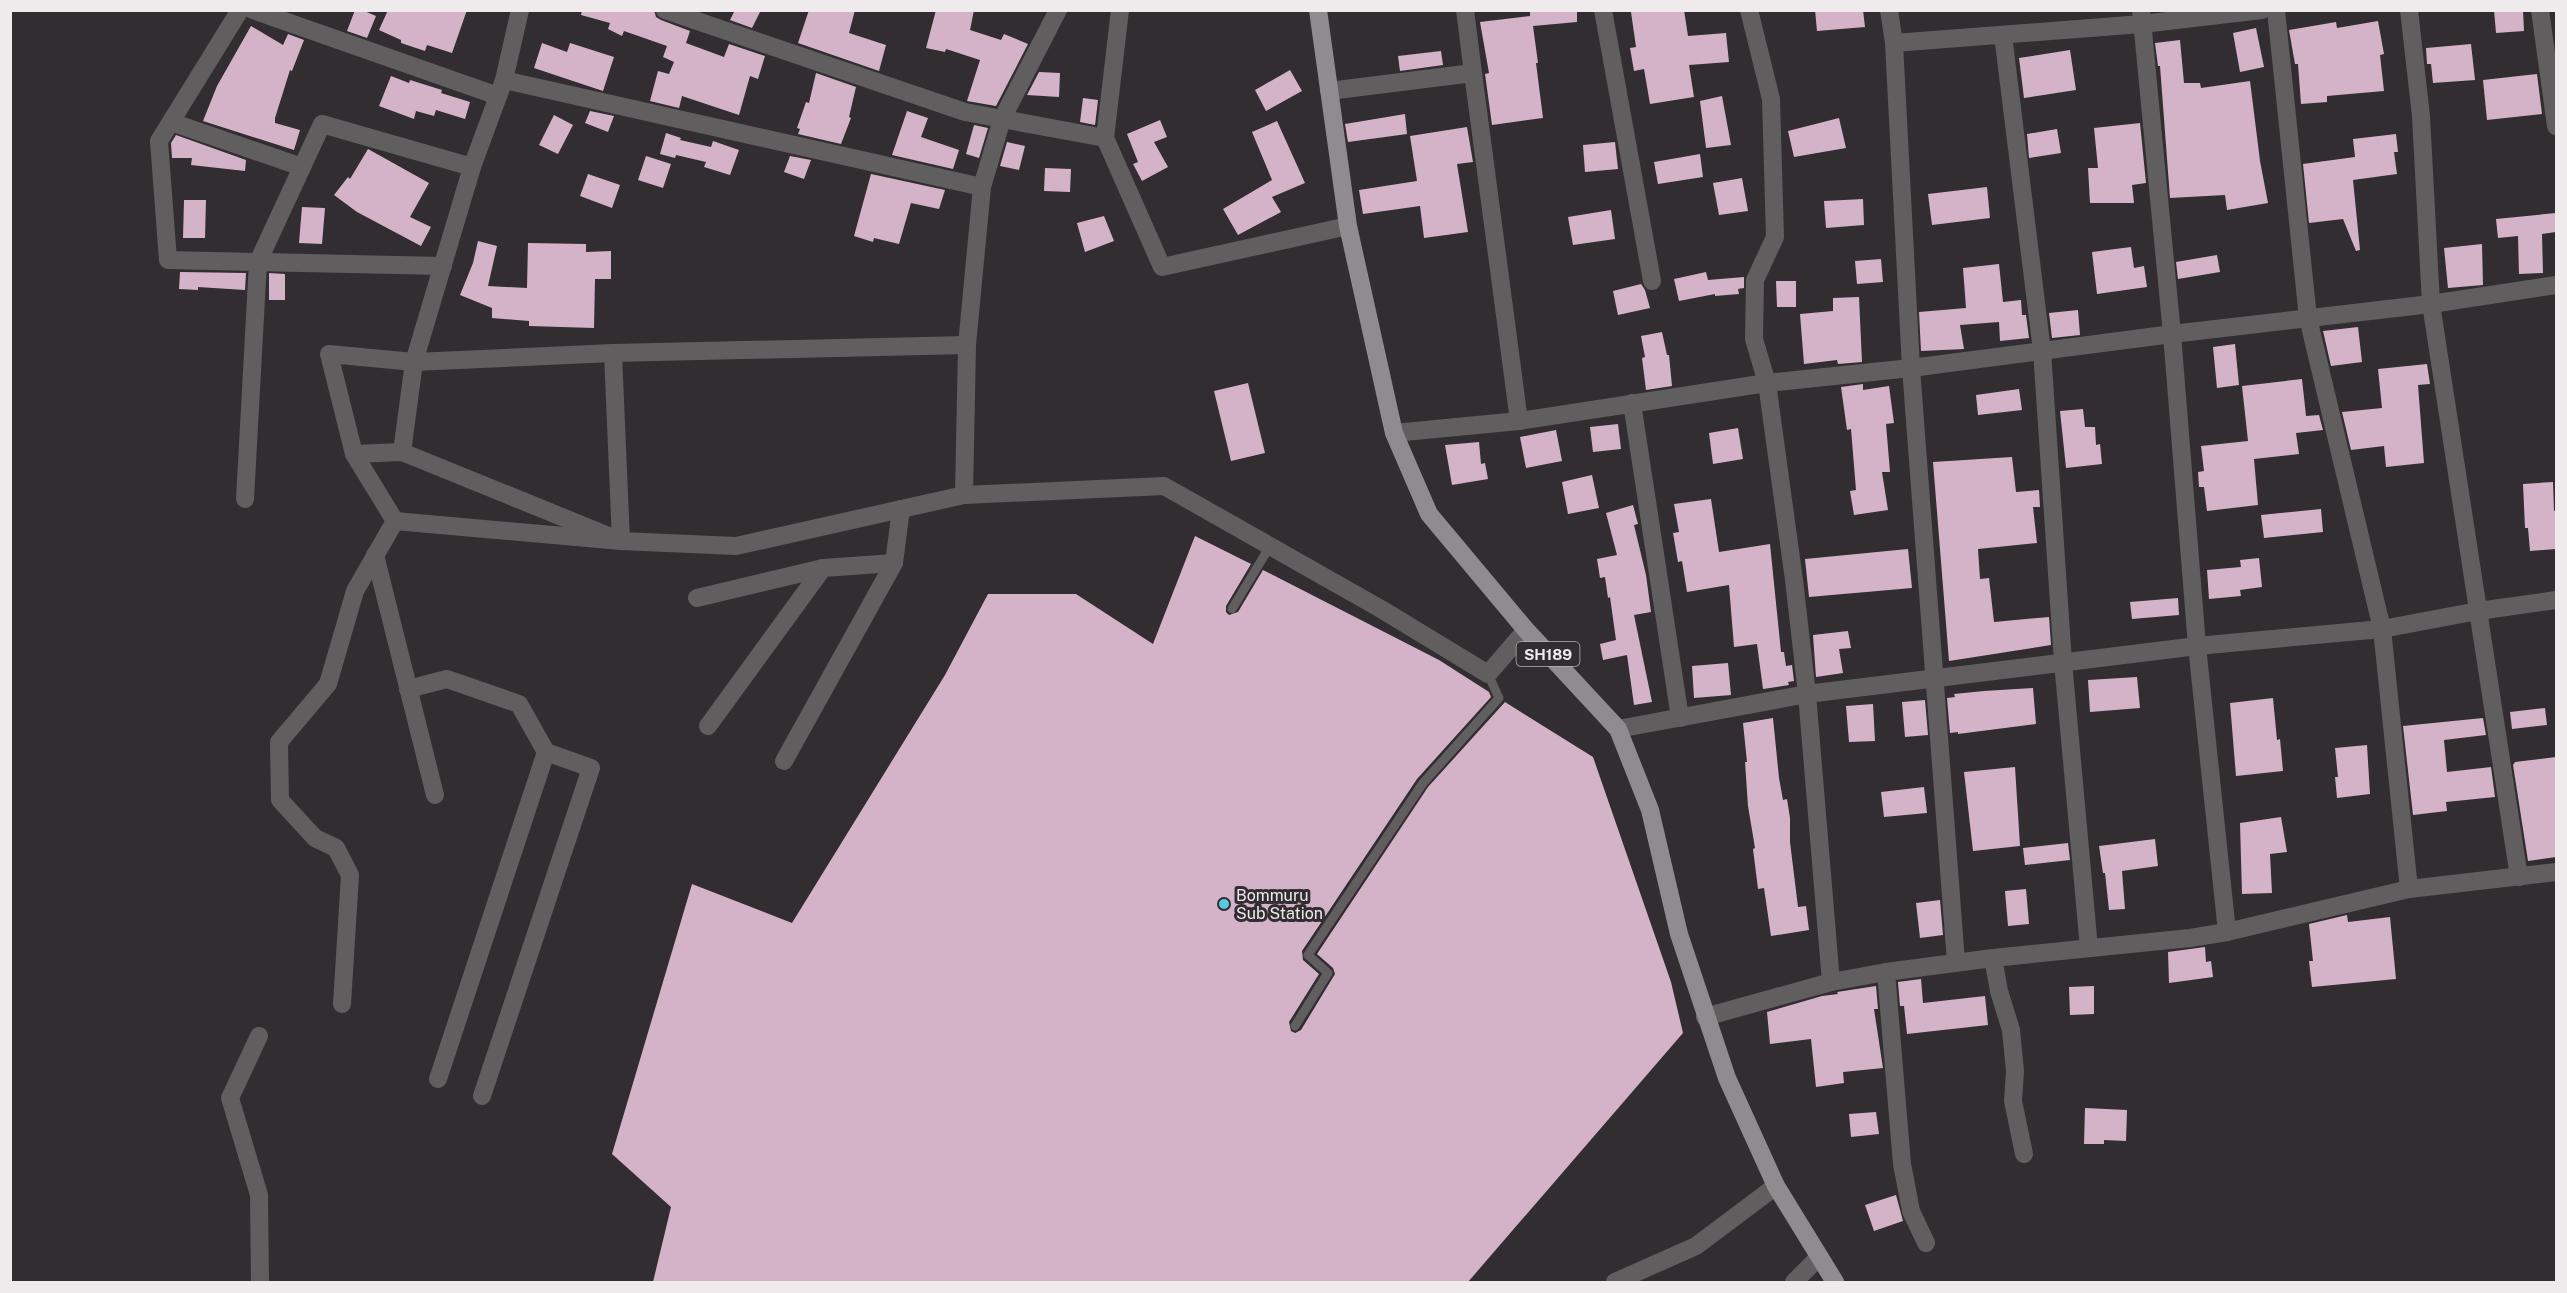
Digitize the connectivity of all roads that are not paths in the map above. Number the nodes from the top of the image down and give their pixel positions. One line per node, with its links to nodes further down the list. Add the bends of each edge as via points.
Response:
1 (240, 10): 23 (street)
2 (254, 10): 20 (street)
3 (520, 10): 20 (street)
4 (666, 10): 22 (street, via 965,112)
5 (1058, 10): 22 (street)
6 (1120, 10): 25 (street)
7 (1318, 10): 21 (main road, SH189)
8 (1465, 10): 19 (street)
9 (1603, 10): 32 (street)
10 (1749, 10): 42 (street, via 1772,99 1775,237 1755,280 1754,339)
11 (1889, 10): 18 (street)
12 (2262, 10): 16 (street)
13 (2276, 10): 35 (street)
14 (2409, 10): 34 (street, via 2421,116)
15 (2540, 10): 24 (street)
16 (2141, 17): 17 (street); 36 (street)
17 (2003, 35): 18 (street); 38 (street)
18 (1894, 43): 41 (street)
19 (1473, 73): 21 (street); 44 (street)
20 (501, 88): 27 (street); 28 (street)
21 (1329, 91): 29 (main road, SH189)
22 (1002, 119): 25 (street); 28 (street)
23 (171, 122): 26 (street); 30 (street, via 159,141 168,260)
24 (2556, 126)
25 (1105, 138): 29 (street, via 1162,267)
26 (302, 167): 27 (street, via 322,124); 30 (street)
27 (472, 167): 31 (street)
28 (982, 187): 37 (street)
29 (1348, 226): 45 (main road, SH189)
30 (258, 262): 31 (street); 49 (street)
31 (443, 266): 40 (street)
32 (1652, 281)
33 (2556, 285): 34 (street)
34 (2431, 304): 35 (street); 60 (street)
35 (2308, 318): 36 (street); 61 (street)
36 (2172, 334): 38 (street); 63 (street)
37 (967, 345): 39 (street); 48 (street)
38 (2042, 351): 41 (street); 64 (street)
39 (613, 353): 40 (street); 52 (street)
40 (414, 362): 46 (street); 47 (street, via 328,354)
41 (1911, 368): 42 (street); 66 (street)
42 (1767, 383): 43 (street); 68 (street)
43 (1632, 403): 44 (street); 69 (street)
44 (1519, 421): 45 (street)
45 (1394, 433): 62 (main road, SH189, via 1429,514)
46 (402, 452): 47 (street); 52 (street)
47 (354, 454): 51 (street)
48 (964, 495): 50 (street); 53 (street, via 1164,486)
49 (245, 499)
50 (901, 509): 52 (street, via 736,546); 55 (street)
51 (395, 521): 52 (street); 54 (street)
52 (621, 541)
53 (1270, 546): 59 (lane); 65 (street)
54 (375, 555): 67 (street); 84 (street, via 355,591 328,684 279,742 280,800 315,838 336,848 350,875)
55 (894, 563): 56 (street); 73 (street)
56 (823, 568): 57 (street); 70 (street)
57 (697, 598)
58 (2556, 600): 60 (street)
59 (1232, 609)
60 (2478, 612): 61 (street); 76 (street)
61 (2382, 629): 63 (street); 77 (street)
62 (1526, 630): 65 (street); 71 (main road, SH189)
63 (2197, 646): 64 (street); 78 (street)
64 (2063, 663): 66 (street); 79 (street)
65 (1488, 674): 86 (lane, via 1499,698 1423,783 1308,955 1328,973)
66 (1935, 678): 68 (street); 81 (street)
67 (408, 689): 72 (street, via 447,679 519,704); 74 (street)
68 (1807, 694): 69 (street); 83 (street)
69 (1680, 718): 71 (street)
70 (708, 726)
71 (1618, 729): 85 (main road, SH189, via 1650,810 1679,934)
72 (546, 752): 88 (street); 89 (street, via 591,768)
73 (783, 761)
74 (435, 795)
75 (2556, 872): 76 (street)
76 (2519, 877): 77 (street)
77 (2409, 889): 78 (street)
78 (2227, 932): 79 (street)
79 (2089, 948): 80 (street)
80 (1993, 958): 81 (street); 90 (street, via 2011,1030 2013,1101)
81 (1956, 962): 82 (street)
82 (1886, 972): 83 (street); 92 (street, via 1902,1164 1911,1211)
83 (1831, 982): 85 (street)
84 (342, 1004)
85 (1705, 1017): 91 (main road, SH189, via 1727,1078)
86 (1295, 1026)
87 (259, 1036): 94 (street, via 230,1098 259,1195)
88 (438, 1079)
89 (482, 1096)
90 (2024, 1154)
91 (1776, 1186): 93 (main road, SH189); 95 (street, via 1696,1246)
92 (1926, 1243)
93 (1818, 1257): 96 (street); 97 (main road, SH189)
94 (260, 1282)
95 (1615, 1282)
96 (1794, 1282)
97 (1835, 1282)

